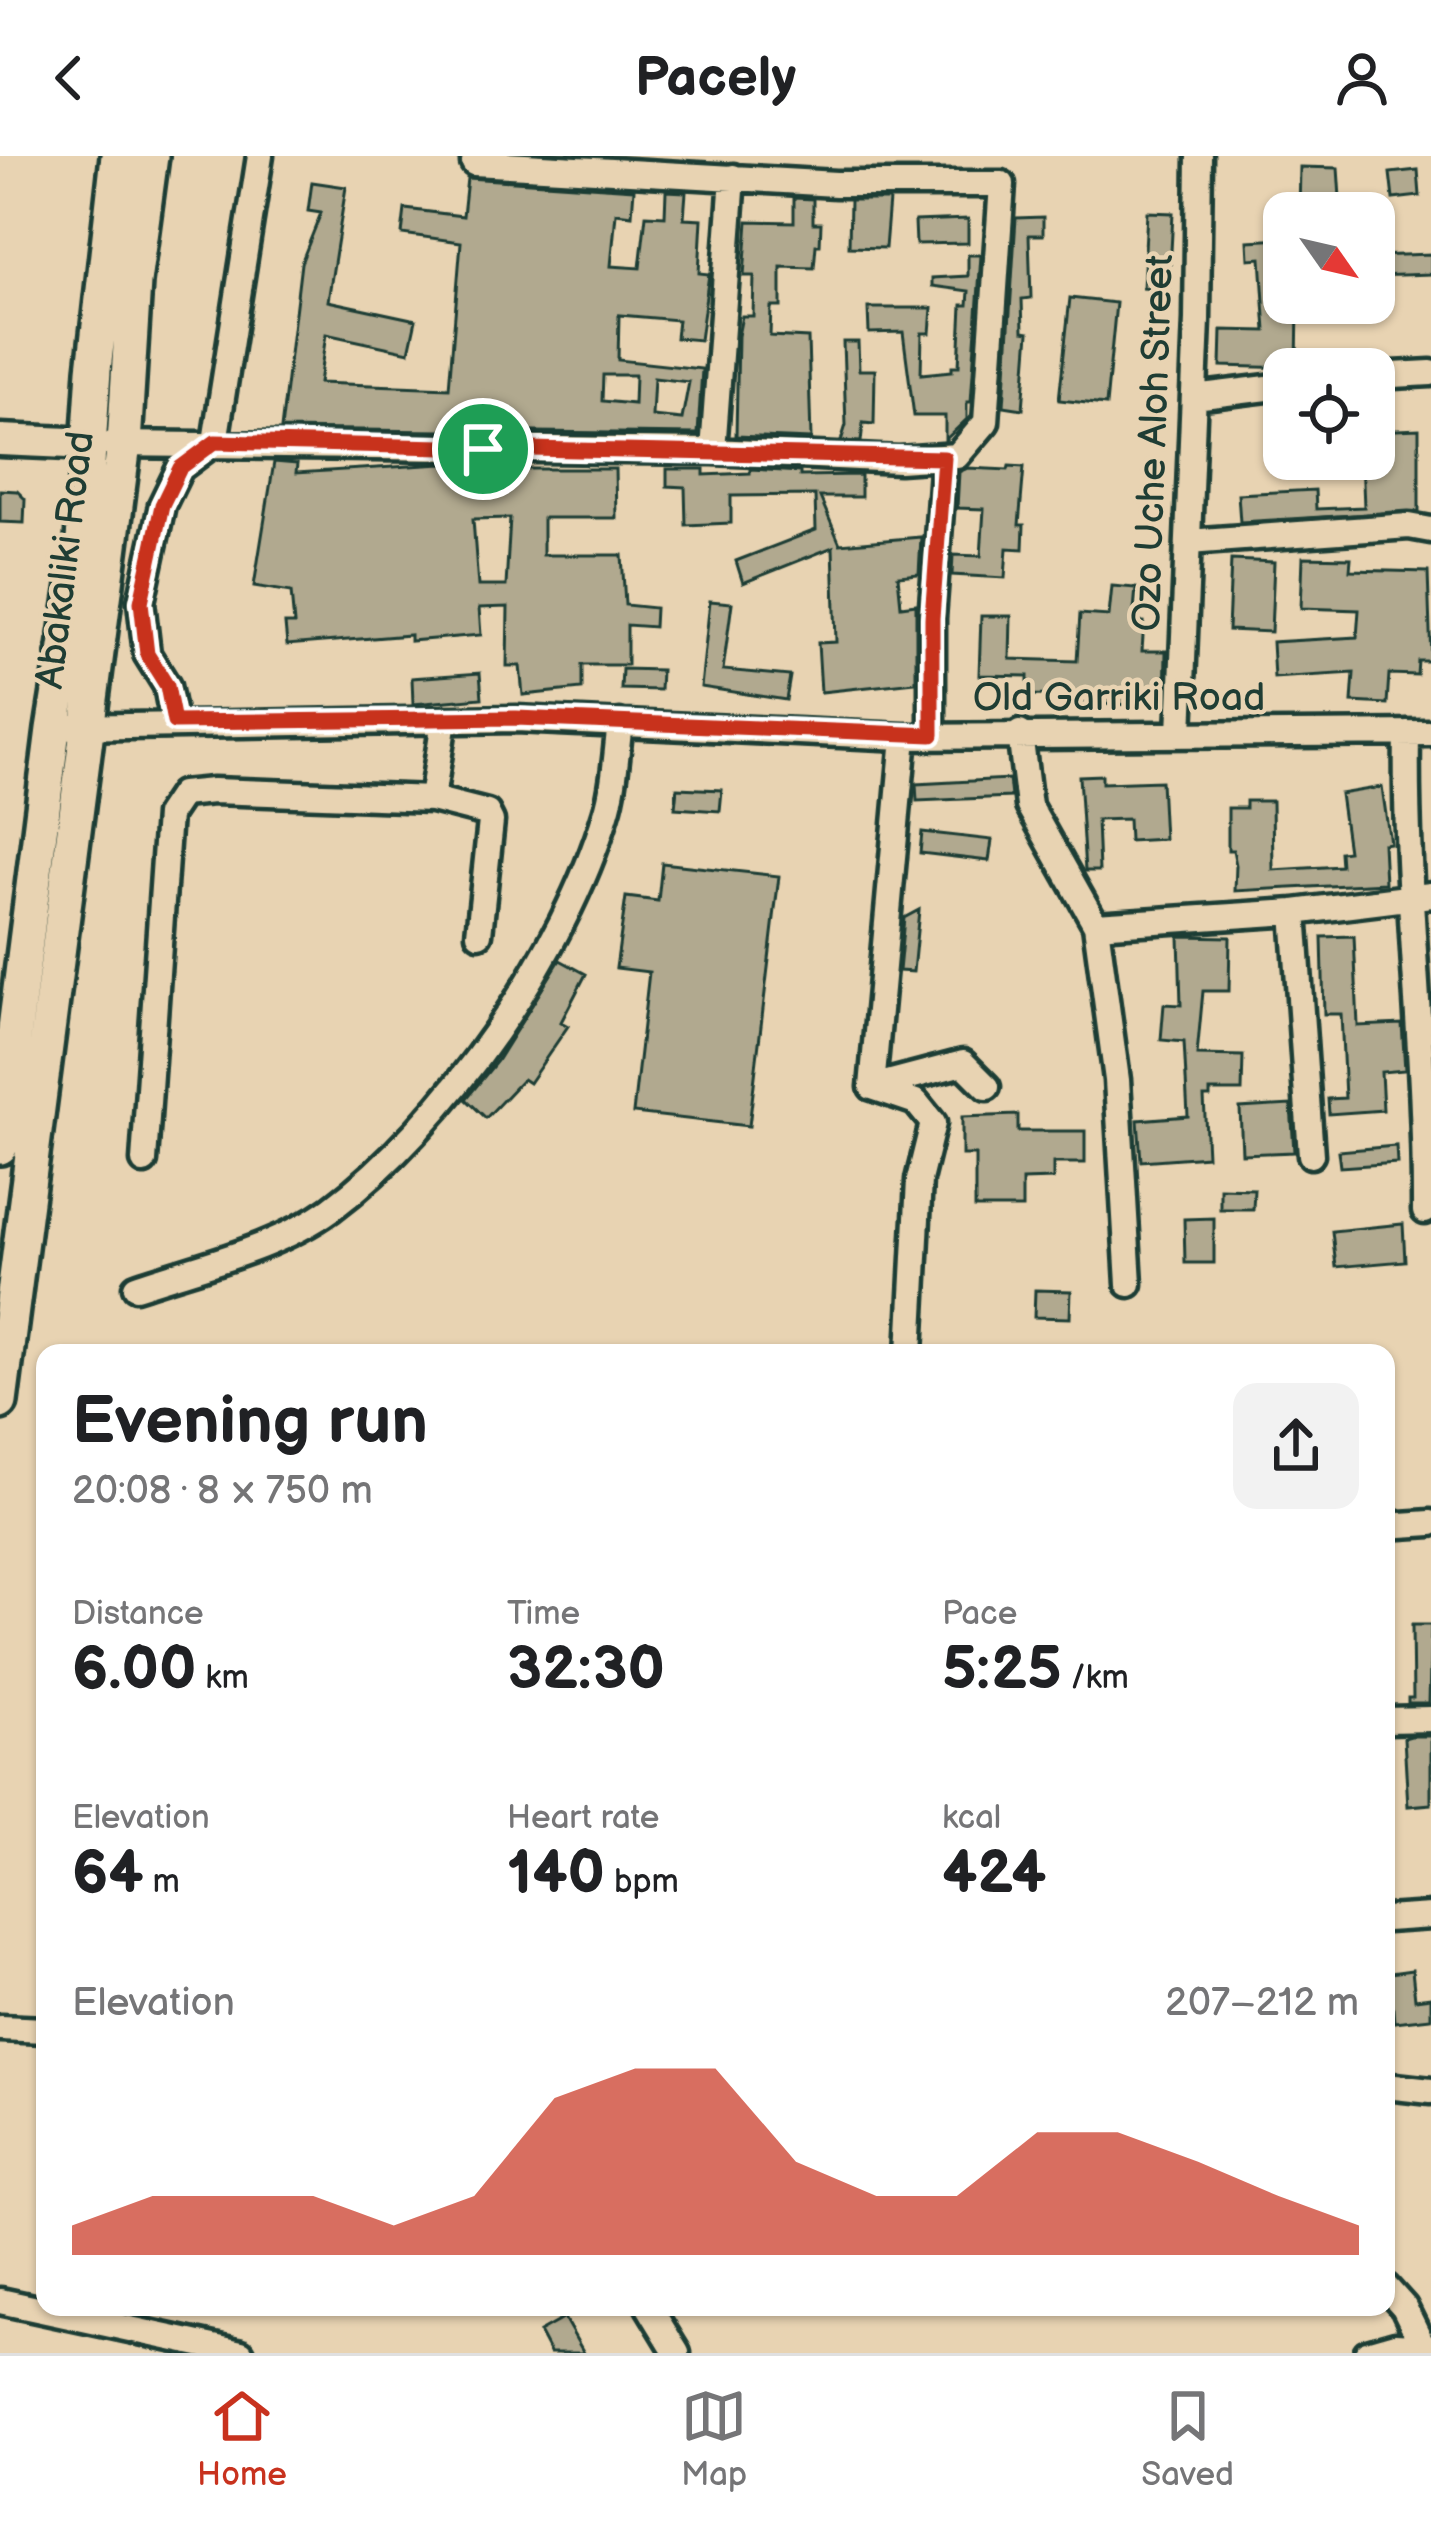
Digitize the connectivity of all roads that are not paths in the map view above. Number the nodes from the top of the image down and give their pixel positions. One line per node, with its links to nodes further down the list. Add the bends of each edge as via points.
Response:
1 (118, 156): 13 (highway, Abakaliki Road, via 94,370)
2 (152, 156): 13 (highway, Abakaliki Road)
3 (260, 156): 12 (street)
4 (1198, 156): 10 (street, Ozo Uche Aloh Street)
5 (474, 163): 6 (street)
6 (733, 177): 14 (street); 15 (street, via 1002,184 986,422 957,456)
7 (1431, 373): 8 (street)
8 (1395, 375)
9 (1263, 389): 10 (street)
10 (1194, 397): 17 (street, Ozo Uche Aloh Street)
11 (0, 440): 13 (main road)
12 (215, 442): 13 (street); 14 (street); 19 (street, via 180,468 162,505 141,602 147,654 167,686)
13 (108, 444): 21 (highway, Abakaliki Road); 22 (highway, Abakaliki Road, via 83,541)
14 (712, 451): 15 (street)
15 (944, 458): 26 (street)
16 (1431, 530): 17 (street)
17 (1189, 542): 24 (street, Ozo Uche Aloh Street)
18 (444, 720): 19 (street, Old Garriki Road); 20 (street, Old Garriki Road); 28 (street)
19 (174, 722): 21 (street, Old Garriki Road)
20 (620, 723): 27 (street, Old Garriki Road); 41 (street, via 608,810 590,860 469,1072 331,1209 291,1232)
21 (89, 724): 22 (street, Old Garriki Road); 43 (highway, Abakaliki Road)
22 (53, 729): 36 (highway, Abakaliki Road)
23 (1020, 733): 24 (street, Old Garriki Road); 26 (street, Old Garriki Road); 31 (street, via 1029,806)
24 (1180, 733): 25 (street, Old Garriki Road)
25 (1419, 733): 29 (street)
26 (932, 735): 27 (street, Old Garriki Road)
27 (904, 737): 33 (street)
28 (432, 799): 32 (street, via 491,820); 38 (street, via 213,790 173,801)
29 (1420, 896): 30 (street); 35 (street)
30 (1294, 911): 31 (street); 37 (street)
31 (1096, 925): 40 (street, via 1117,1080)
32 (479, 934)
33 (872, 1087): 34 (street, via 963,1063); 42 (street, via 916,1102 933,1123 919,1180)
34 (987, 1087)
35 (1428, 1101): 39 (street)
36 (0, 1147)
37 (1311, 1155)
38 (144, 1161)
39 (1425, 1211)
40 (1129, 1284)
41 (136, 1287)
42 (910, 1344)
43 (0, 1402)
44 (1431, 1523): 45 (street)
45 (1395, 1525)
46 (1431, 1719): 47 (street)
47 (1395, 1720)
48 (1431, 1916): 49 (street)
49 (1395, 1918)
50 (0, 2028): 51 (street)
51 (36, 2030)
52 (1395, 2087): 53 (street)
53 (1431, 2091)
54 (1395, 2297): 59 (street)
55 (0, 2301): 56 (street)
56 (36, 2309)
57 (70, 2316): 60 (street)
58 (654, 2316): 61 (street)
59 (1427, 2347): 62 (street)
60 (241, 2353)
61 (677, 2353)
62 (1367, 2353)

